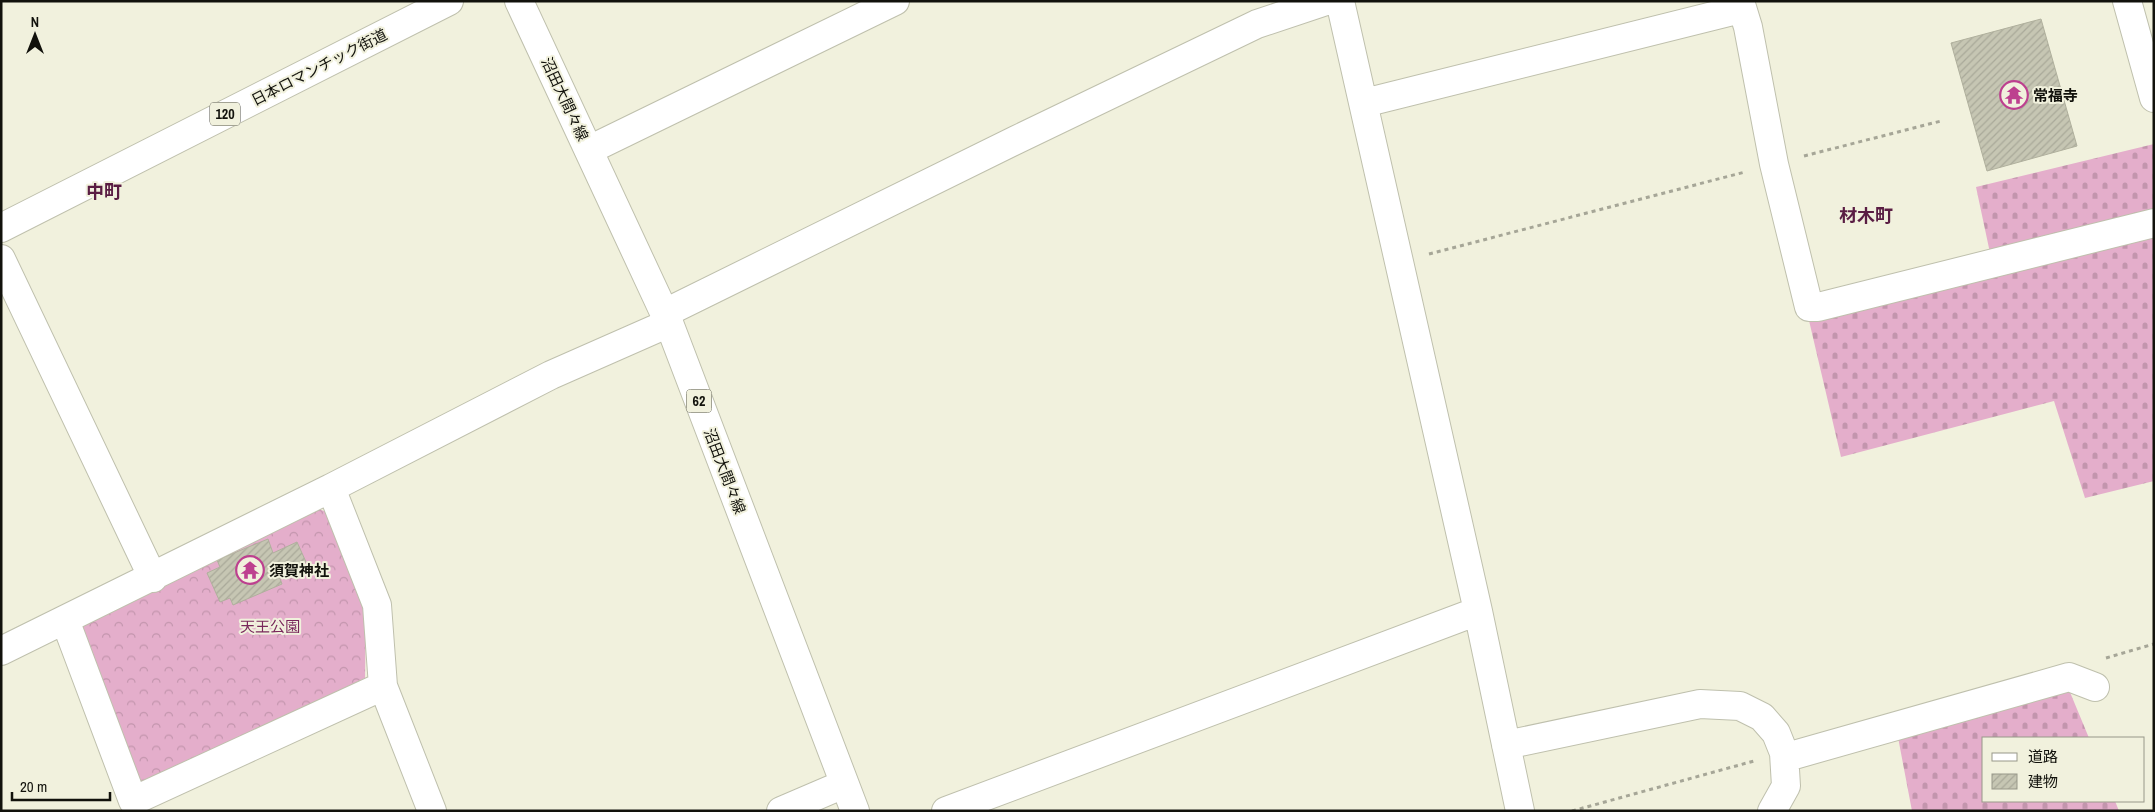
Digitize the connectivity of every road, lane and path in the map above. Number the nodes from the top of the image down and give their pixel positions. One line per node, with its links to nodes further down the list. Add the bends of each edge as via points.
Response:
1 (450, 1): 14 (main road, 日本ロマンチック街道 / 120)
2 (519, 1): 11 (main road, 沼田大間々線 / 62)
3 (896, 1): 11 (main road)
4 (1326, 1): 17 (main road, via 1257,24 1016,140)
5 (1340, 1): 9 (main road)
6 (1741, 5): 9 (main road); 12 (main road)
7 (2138, 10): 8 (main road)
8 (2154, 98)
9 (1364, 103): 16 (main road)
10 (1941, 121): 12 (path)
11 (589, 150): 17 (main road, 沼田大間々線 / 62)
12 (1774, 164): 13 (main road, via 1809,307); 16 (path)
13 (2154, 223)
14 (1, 228)
15 (1, 259): 19 (main road)
16 (1400, 261): 20 (main road)
17 (667, 318): 18 (main road); 27 (main road, 沼田大間々線 / 62)
18 (331, 488): 19 (main road); 23 (main road, via 377,606)
19 (153, 578): 21 (main road)
20 (1478, 611): 25 (main road); 32 (main road)
21 (65, 620): 22 (main road); 28 (main road)
22 (1, 651)
23 (384, 686): 28 (main road); 29 (main road)
24 (2094, 687): 26 (main road, via 2069,676 1794,755)
25 (1506, 745): 26 (main road, via 1700,704 1740,706 1762,717 1776,733); 33 (main road)
26 (1784, 753): 34 (path); 35 (main road, via 1786,786)
27 (844, 784): 30 (main road); 31 (main road, 沼田大間々線 / 62)
28 (134, 806)
29 (432, 811)
30 (781, 811)
31 (854, 811)
32 (946, 811)
33 (1520, 811)
34 (1572, 811)
35 (1772, 811)

